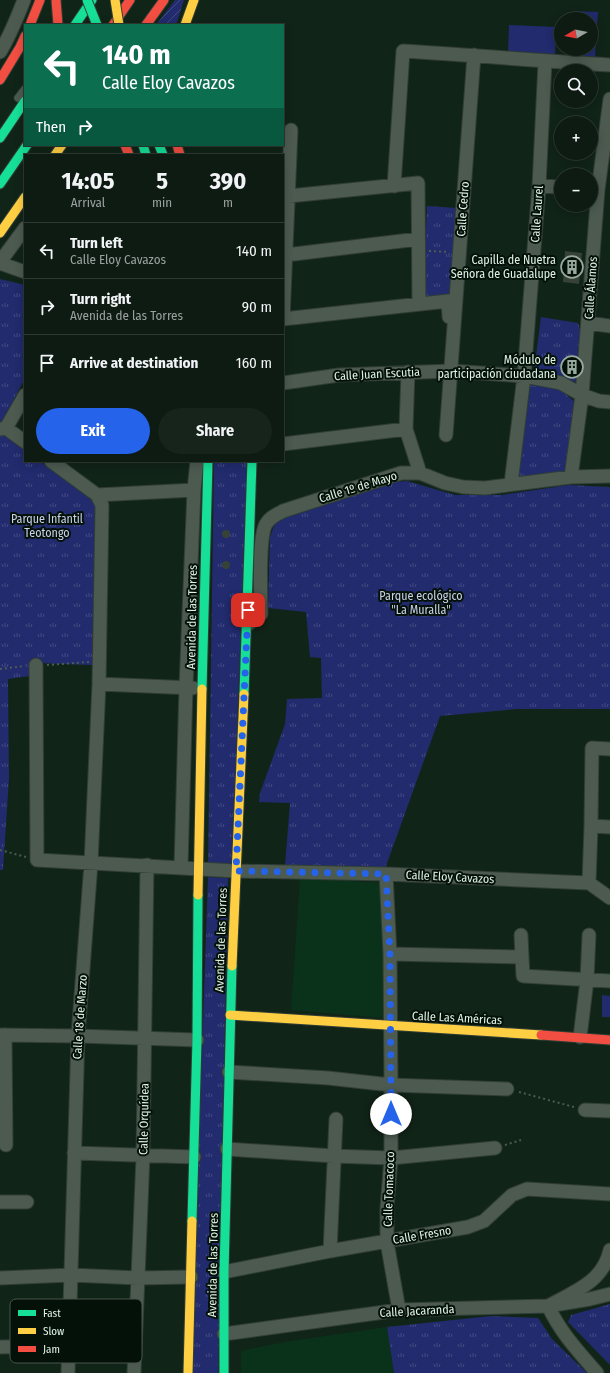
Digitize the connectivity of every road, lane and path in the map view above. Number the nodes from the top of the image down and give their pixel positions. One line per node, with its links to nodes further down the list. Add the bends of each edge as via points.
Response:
1 (24, 0): 23 (street)
2 (40, 0): 11 (main road)
3 (56, 0): 13 (main road, bridge)
4 (98, 0): 9 (lane)
5 (115, 0): 19 (main road, bridge)
6 (130, 0): 18 (main road)
7 (164, 0): 20 (main road)
8 (194, 0): 21 (main road)
9 (90, 3): 14 (lane); 15 (main road); 16 (lane); 17 (main road, bridge)
10 (64, 6): 12 (main road)
11 (30, 24)
12 (52, 24)
13 (58, 24)
14 (73, 24)
15 (76, 24)
16 (80, 24)
17 (97, 24)
18 (114, 24)
19 (119, 24)
20 (147, 24)
21 (185, 24)
22 (24, 38): 27 (main road)
23 (0, 52)
24 (474, 55): 25 (street); 38 (street, via 403,51); 47 (street, Calle Cedro)
25 (545, 62): 26 (street); 39 (street, Calle Laurel)
26 (610, 65)
27 (0, 80)
28 (24, 90): 32 (lane)
29 (610, 99): 41 (street, Calle Álamos)
30 (24, 101): 34 (lane)
31 (24, 102): 35 (main road)
32 (12, 106)
33 (291, 130): 42 (street)
34 (0, 134)
35 (0, 138)
36 (26, 146): 37 (main road)
37 (0, 184)
38 (394, 186): 42 (street); 46 (street, via 418,183)
39 (539, 186): 40 (street); 59 (street, Calle Laurel)
40 (554, 186)
41 (600, 190): 54 (street, Calle Álamos)
42 (289, 196): 48 (street)
43 (24, 198): 45 (main road)
44 (24, 229): 49 (street)
45 (0, 233)
46 (418, 245): 47 (path); 48 (street); 52 (street)
47 (460, 253): 56 (street, Calle Cedro)
48 (286, 255): 51 (street)
49 (0, 263): 50 (street)
50 (24, 272)
51 (284, 298)
52 (419, 304): 53 (street); 56 (street, via 448,301)
53 (284, 319)
54 (588, 323): 55 (street); 61 (street, Calle Álamos)
55 (610, 326)
56 (453, 338): 57 (street, Calle Cedro)
57 (451, 371): 58 (street, Calle Juan Escutia); 59 (street, Calle Juan Escutia); 66 (street, Calle Cedro)
58 (408, 372): 60 (street, Calle Juan Escutia, via 339,375); 65 (street)
59 (524, 376): 61 (street, Calle Juan Escutia, via 561,383); 76 (street, Calle Laurel)
60 (284, 383)
61 (582, 395): 63 (street, Calle Juan Escutia); 75 (street, Calle Álamos)
62 (24, 397): 64 (street)
63 (610, 402)
64 (3, 429): 67 (street)
65 (406, 429): 68 (street); 73 (street)
66 (446, 435)
67 (24, 441)
68 (284, 444)
69 (52, 462): 78 (street)
70 (196, 462): 77 (street)
71 (208, 462): 85 (main road, Avenida de las Torres)
72 (252, 462): 79 (main road, Avenida de las Torres)
73 (420, 473): 76 (street, Calle 1º de Mayo, via 463,487 485,488); 79 (street, Calle 1º de Mayo, via 401,473 283,511 270,518 265,525 262,538 261,614)
74 (610, 476): 75 (street, Calle 1º de Mayo)
75 (571, 477): 76 (street, Calle 1º de Mayo)
76 (511, 484)
77 (194, 490): 78 (street); 84 (street)
78 (97, 494): 80 (street, Calle 18 de Marzo, via 102,505)
79 (248, 625): 95 (main road, Avenida de las Torres)
80 (99, 661): 81 (path); 83 (street, Calle 18 de Marzo)
81 (36, 665): 82 (path); 90 (street)
82 (0, 668)
83 (99, 684): 84 (street); 91 (street, Calle 18 de Marzo)
84 (186, 687): 85 (street); 93 (street)
85 (202, 688): 94 (main road, Avenida de las Torres)
86 (610, 749): 87 (street, via 592,748)
87 (591, 826): 88 (street); 97 (street)
88 (610, 827)
89 (0, 850): 90 (path)
90 (37, 860): 91 (street, Calle Eloy Cavazos)
91 (91, 863): 92 (street, Calle Eloy Cavazos); 108 (street, Calle 18 de Marzo)
92 (147, 865): 93 (street, Calle Eloy Cavazos); 110 (street, Calle Orquídea)
93 (181, 867): 94 (street, Calle Eloy Cavazos)
94 (198, 869): 95 (street, Calle Eloy Cavazos); 111 (main road, Avenida de las Torres)
95 (236, 871): 96 (street, Calle Eloy Cavazos); 105 (main road, Avenida de las Torres)
96 (386, 874): 97 (street, Calle Eloy Cavazos); 101 (street, Calle Tomacoco)
97 (589, 884): 98 (street)
98 (610, 898)
99 (521, 935): 102 (street)
100 (589, 935): 103 (street)
101 (390, 954): 102 (street); 106 (street, Calle Tomacoco)
102 (522, 958): 103 (street, via 523,976)
103 (587, 980): 104 (street); 109 (street)
104 (610, 981)
105 (230, 1015): 106 (main road, Calle Las Américas); 113 (main road, Avenida de las Torres)
106 (390, 1026): 109 (main road, Calle Las Américas); 114 (street, Calle Tomacoco)
107 (2, 1035): 108 (street); 120 (street)
108 (78, 1036): 110 (street); 123 (street, Calle 18 de Marzo)
109 (580, 1037): 112 (main road, Calle Las Américas)
110 (144, 1038): 111 (street); 124 (street, Calle Orquídea)
111 (197, 1040): 126 (main road, Avenida de las Torres)
112 (610, 1040)
113 (229, 1072): 114 (street); 122 (main road, Avenida de las Torres)
114 (391, 1085): 115 (street); 127 (street, Calle Tomacoco)
115 (507, 1089): 116 (path)
116 (585, 1110): 117 (street)
117 (610, 1111)
118 (336, 1119): 125 (street)
119 (521, 1140): 121 (path)
120 (6, 1145)
121 (495, 1148): 127 (street)
122 (227, 1149): 125 (street); 134 (main road, Avenida de las Torres)
123 (74, 1153): 124 (street); 135 (street, Calle 18 de Marzo)
124 (143, 1156): 126 (street); 138 (street, Calle Orquídea)
125 (334, 1156): 127 (street); 133 (street)
126 (194, 1157): 136 (main road, Avenida de las Torres)
127 (391, 1158): 131 (street, Calle Tomacoco)
128 (610, 1194): 131 (street, Calle Fresno, via 527,1189 512,1195 484,1221 468,1227)
129 (0, 1202): 130 (street)
130 (27, 1202)
131 (387, 1242): 133 (street, Calle Fresno); 143 (street, Calle Tomacoco)
132 (610, 1250): 142 (street, via 600,1273 588,1284)
133 (330, 1251): 134 (street, Calle Fresno)
134 (224, 1272): 144 (main road, Avenida de las Torres)
135 (71, 1275): 137 (street); 138 (street); 140 (street, Calle 18 de Marzo)
136 (191, 1277): 138 (street); 149 (main road, Avenida de las Torres)
137 (0, 1278)
138 (138, 1278): 141 (street, Calle Orquídea)
139 (610, 1294): 142 (street, Calle Jacaranda)
140 (70, 1299)
141 (137, 1299)
142 (548, 1306): 143 (street, Calle Jacaranda); 151 (street, via 567,1339)
143 (399, 1310): 144 (street, Calle Jacaranda)
144 (224, 1334): 150 (main road, Avenida de las Torres)
145 (0, 1347): 146 (street)
146 (10, 1347)
147 (134, 1363): 148 (street, Calle Orquídea)
148 (134, 1373)
149 (188, 1373)
150 (224, 1373)
151 (597, 1373)

